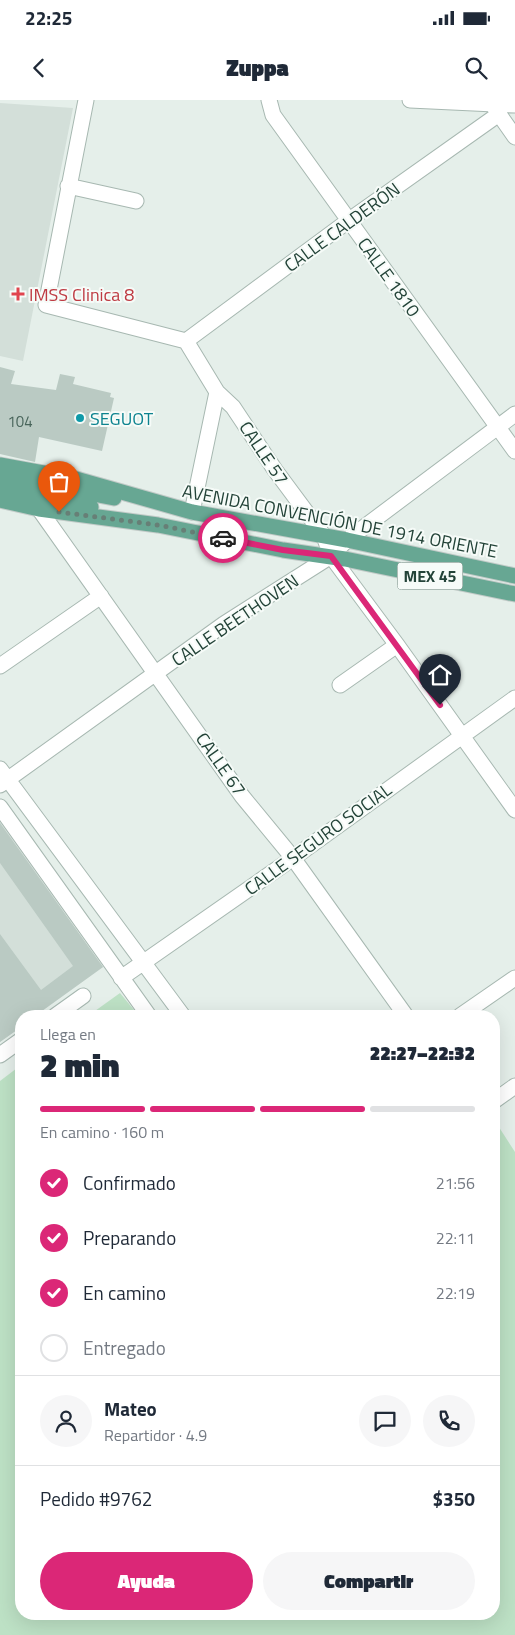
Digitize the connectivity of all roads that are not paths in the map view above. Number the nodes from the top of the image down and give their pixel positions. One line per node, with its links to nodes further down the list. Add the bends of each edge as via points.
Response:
1 (86, 100): 7 (street)
2 (269, 100): 9 (street, CALLE 1810, via 273,115)
3 (410, 100): 5 (street)
4 (515, 104): 5 (street)
5 (496, 109): 6 (street); 9 (street, CALLE CALDERÓN)
6 (515, 137)
7 (68, 186): 8 (street); 10 (street, via 46,305)
8 (136, 201)
9 (348, 222): 10 (street, CALLE CALDERÓN); 13 (street, CALLE 1810)
10 (186, 341): 11 (street, CALLE 57)
11 (217, 392): 22 (street, CALLE 57); 24 (street, CALLE 57, via 233,407)
12 (515, 414): 13 (street, CALLE BEETHOVEN)
13 (497, 426): 14 (street, CALLE 1810); 25 (street, CALLE BEETHOVEN)
14 (515, 451)
15 (0, 464): 20 (main road, AVENIDA CONVENCIÓN DE 1914 ORIENTE, via 76,479)
16 (0, 476): 19 (main road, AVENIDA CONVENCIÓN DE 1914 ORIENTE / MEX 45)
17 (0, 488): 19 (main road, AVENIDA CONVENCIÓN DE 1914 ORIENTE / MEX 45)
18 (0, 500): 21 (main road, AVENIDA CONVENCIÓN DE 1914 ORIENTE)
19 (100, 503): 20 (main road, AVENIDA CONVENCIÓN DE 1914 ORIENTE / MEX 45); 23 (main road, AVENIDA CONVENCIÓN DE 1914 ORIENTE / MEX 45)
20 (157, 503): 22 (main road, AVENIDA CONVENCIÓN DE 1914 ORIENTE / MEX 45)
21 (39, 509): 23 (main road, AVENIDA CONVENCIÓN DE 1914 ORIENTE); 29 (street, CALLE 67)
22 (192, 512): 24 (main road, AVENIDA CONVENCIÓN DE 1914 ORIENTE / MEX 45)
23 (158, 525): 26 (main road, AVENIDA CONVENCIÓN DE 1914 ORIENTE / MEX 45, via 283,550)
24 (324, 536): 25 (main road, AVENIDA CONVENCIÓN DE 1914 ORIENTE / MEX 45); 26 (street, CALLE 57)
25 (347, 540): 26 (street, CALLE BEETHOVEN); 27 (main road, AVENIDA CONVENCIÓN DE 1914 ORIENTE / MEX 45)
26 (331, 556): 28 (main road, AVENIDA CONVENCIÓN DE 1914 ORIENTE / MEX 45); 30 (street, CALLE 57); 32 (street, CALLE BEETHOVEN, via 224,624)
27 (515, 576)
28 (515, 594)
29 (101, 596): 31 (street); 32 (street, CALLE 67)
30 (397, 645): 33 (street); 35 (street, CALLE 57)
31 (0, 666)
32 (156, 674): 36 (street, CALLE BEETHOVEN); 39 (street, CALLE 67, via 242,796)
33 (340, 685)
34 (515, 698): 35 (street, CALLE SEGURO SOCIAL)
35 (462, 736): 38 (street, CALLE 57); 39 (street, CALLE SEGURO SOCIAL)
36 (3, 778): 40 (street)
37 (0, 807): 41 (street)
38 (515, 810)
39 (293, 858): 40 (street, CALLE SEGURO SOCIAL); 47 (street, CALLE 67)
40 (142, 963): 41 (street, CALLE SEGURO SOCIAL); 46 (street)
41 (121, 978): 45 (street)
42 (515, 978): 48 (street)
43 (83, 996): 44 (street)
44 (63, 1010)
45 (145, 1010)
46 (178, 1010)
47 (402, 1010)
48 (469, 1010)
49 (15, 1044): 50 (street)
50 (0, 1055)
51 (515, 1086): 52 (street)
52 (500, 1097)

